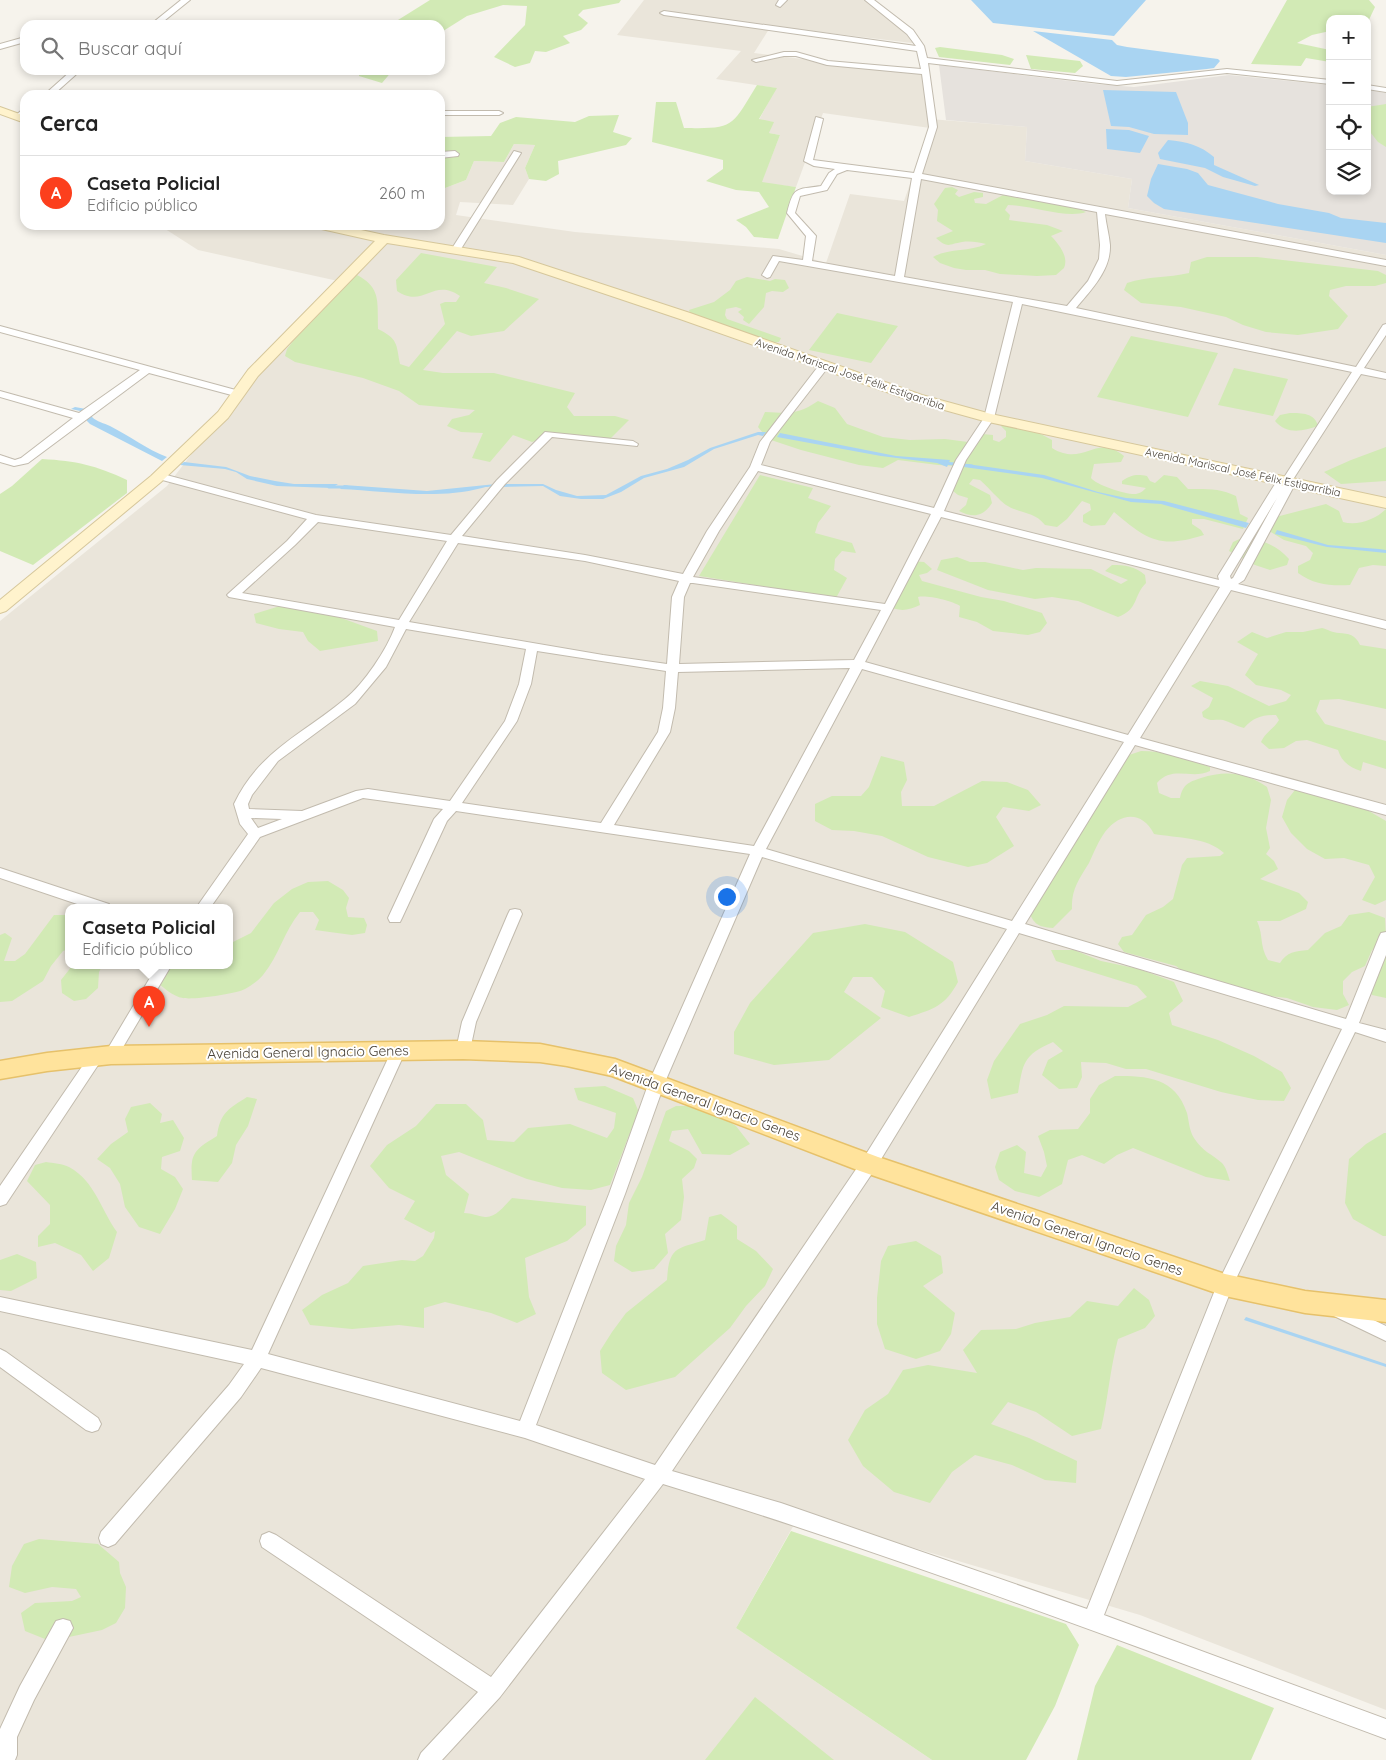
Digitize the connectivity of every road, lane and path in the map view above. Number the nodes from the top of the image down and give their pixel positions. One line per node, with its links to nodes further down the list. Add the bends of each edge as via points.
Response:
1 (186, 0): 4 (street)
2 (870, 0): 7 (street, via 910,32)
3 (664, 13): 7 (street)
4 (160, 20)
5 (20, 41): 6 (street)
6 (0, 47)
7 (921, 49): 9 (street)
8 (756, 60): 10 (street, via 796,54 828,63)
9 (924, 60): 10 (street); 12 (street, via 1117,83 1227,71)
10 (926, 72): 25 (street, via 933,127)
11 (71, 75): 14 (street)
12 (1326, 82)
13 (1371, 88): 15 (street)
14 (54, 90)
15 (1386, 90)
16 (0, 110): 19 (street)
17 (445, 113): 18 (street)
18 (499, 113)
19 (20, 115)
20 (819, 119): 24 (street, via 808,161)
21 (517, 153): 29 (street)
22 (455, 154): 23 (street)
23 (445, 155)
24 (848, 167): 25 (street); 30 (street, via 828,176 824,188 796,195 792,213 811,236)
25 (917, 176): 26 (street); 33 (street)
26 (1101, 211): 31 (street); 35 (street, via 1100,224 1106,249 1101,269)
27 (343, 230): 28 (main road, Avenida Mariscal José Félix Estigarribia)
28 (384, 239): 29 (main road, Avenida Mariscal José Félix Estigarribia); 43 (main road, via 253,374)
29 (456, 250): 38 (main road, Avenida Mariscal José Félix Estigarribia, via 533,265)
30 (807, 263): 32 (street, via 776,258); 33 (street)
31 (1386, 263)
32 (766, 276)
33 (899, 280): 34 (street)
34 (1018, 300): 35 (street); 45 (street)
35 (1069, 310): 40 (street)
36 (1386, 327): 40 (street)
37 (0, 329): 39 (street)
38 (824, 366): 45 (main road, Avenida Mariscal José Félix Estigarribia, via 917,398); 49 (street, via 765,442)
39 (148, 370): 43 (street); 44 (street)
40 (1357, 371): 41 (street); 51 (street)
41 (1386, 376)
42 (0, 394): 44 (street)
43 (239, 394): 50 (main road, via 223,415)
44 (87, 413): 47 (street, via 24,461)
45 (989, 418): 48 (street); 51 (main road, Avenida Mariscal José Félix Estigarribia)
46 (633, 444): 56 (street, via 549,434 501,482)
47 (0, 458)
48 (960, 460): 53 (street)
49 (755, 467): 53 (street); 57 (street)
50 (165, 470): 54 (street); 59 (street)
51 (1288, 481): 52 (main road, Avenida Mariscal José Félix Estigarribia); 55 (street, via 1289,486)
52 (1386, 503)
53 (937, 513): 58 (street); 60 (street)
54 (315, 518): 56 (street); 61 (street, via 233,594)
55 (1257, 532): 58 (street, via 1238,580)
56 (454, 538): 57 (street, via 585,558); 61 (street)
57 (686, 579): 60 (street); 65 (street, via 678,597)
58 (1227, 586): 62 (street); 66 (street)
59 (0, 608)
60 (888, 608): 64 (street)
61 (402, 624): 63 (street); 69 (street, via 382,664 351,701 273,758 246,793 241,804)
62 (1386, 625)
63 (532, 647): 65 (street); 67 (street, via 526,684 511,721)
64 (858, 664): 65 (street); 66 (street); 73 (street)
65 (671, 668): 71 (street, via 664,732)
66 (1132, 740): 68 (street); 79 (street)
67 (454, 805): 70 (street, via 368,793); 71 (street); 78 (street, via 441,819)
68 (1386, 810)
69 (243, 813): 70 (street); 72 (street)
70 (304, 815): 72 (street)
71 (605, 828): 73 (street)
72 (255, 834): 76 (street)
73 (758, 850): 79 (street); 88 (street)
74 (0, 873): 75 (street)
75 (92, 904)
76 (206, 904)
77 (515, 914): 85 (street, via 469,1022)
78 (395, 918)
79 (1014, 927): 82 (street); 89 (street)
80 (1386, 937): 82 (street)
81 (162, 969): 86 (street)
82 (1351, 1025): 83 (street); 91 (street)
83 (1386, 1036)
84 (399, 1050): 85 (main road, Avenida General Ignacio Genes); 86 (main road, Avenida General Ignacio Genes); 97 (street)
85 (462, 1050): 88 (main road, Avenida General Ignacio Genes, via 567,1057)
86 (104, 1055): 87 (main road, Avenida General Ignacio Genes); 90 (street)
87 (0, 1070)
88 (656, 1082): 89 (main road, Avenida General Ignacio Genes); 99 (street, via 617,1194)
89 (869, 1164): 91 (main road, Avenida General Ignacio Genes); 100 (street)
90 (0, 1200)
91 (1225, 1285): 92 (main road, Avenida General Ignacio Genes, via 1272,1298); 103 (street)
92 (1332, 1307): 94 (main road, Avenida General Ignacio Genes); 95 (street)
93 (3, 1308): 97 (street)
94 (1386, 1311)
95 (1386, 1334)
96 (0, 1357): 98 (street)
97 (257, 1359): 99 (street); 101 (street, via 235,1391)
98 (92, 1424)
99 (525, 1430): 100 (street)
100 (659, 1476): 103 (street, via 781,1512); 105 (street)
101 (108, 1538)
102 (269, 1541): 105 (street)
103 (1092, 1620): 106 (street)
104 (63, 1628): 107 (street, via 27,1693)
105 (493, 1690): 108 (street)
106 (1386, 1729)
107 (6, 1749)
108 (428, 1760)

